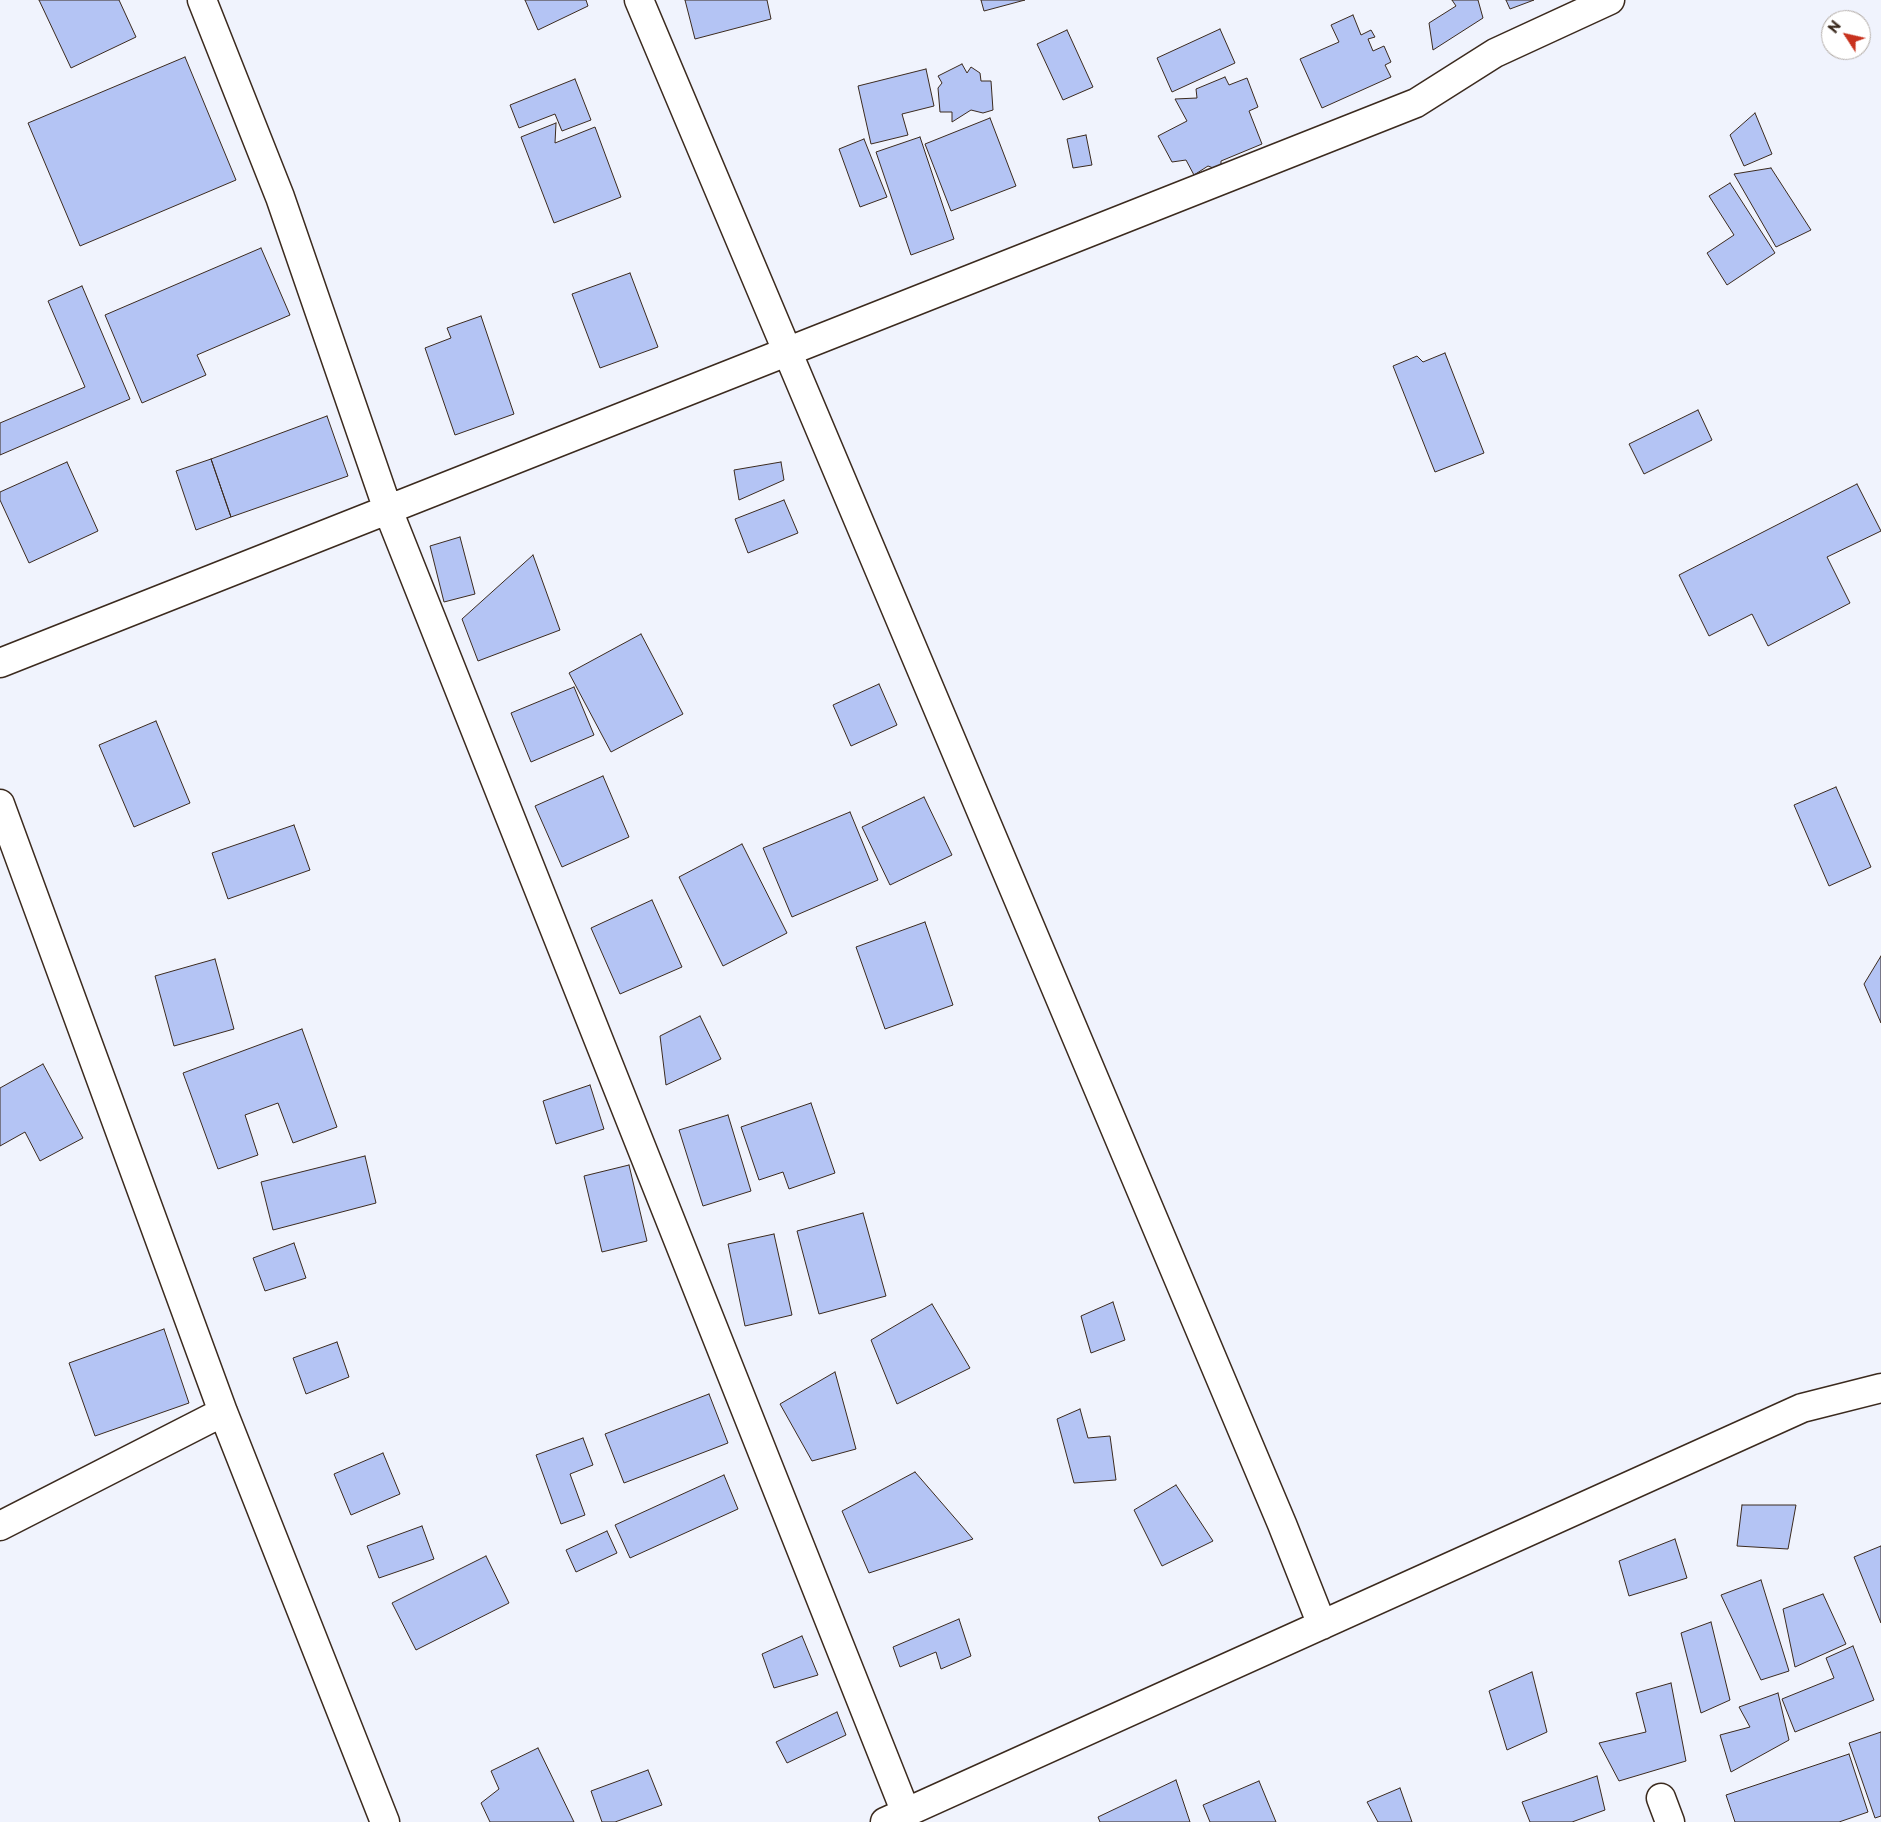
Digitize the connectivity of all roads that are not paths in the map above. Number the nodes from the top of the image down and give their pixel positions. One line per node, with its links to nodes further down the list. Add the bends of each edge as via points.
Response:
1 (202, 0): 5 (street, via 280,198)
2 (639, 0): 4 (street)
3 (1610, 0): 4 (street, via 1495,53 1416,102)
4 (788, 352): 5 (street); 11 (street, via 1267,1487)
5 (388, 510): 6 (street); 12 (street)
6 (0, 663)
7 (0, 804): 9 (street)
8 (1881, 1388): 11 (street, via 1802,1408)
9 (223, 1412): 10 (street); 13 (street)
10 (0, 1526)
11 (1322, 1625): 12 (street)
12 (895, 1817)
13 (386, 1822)

